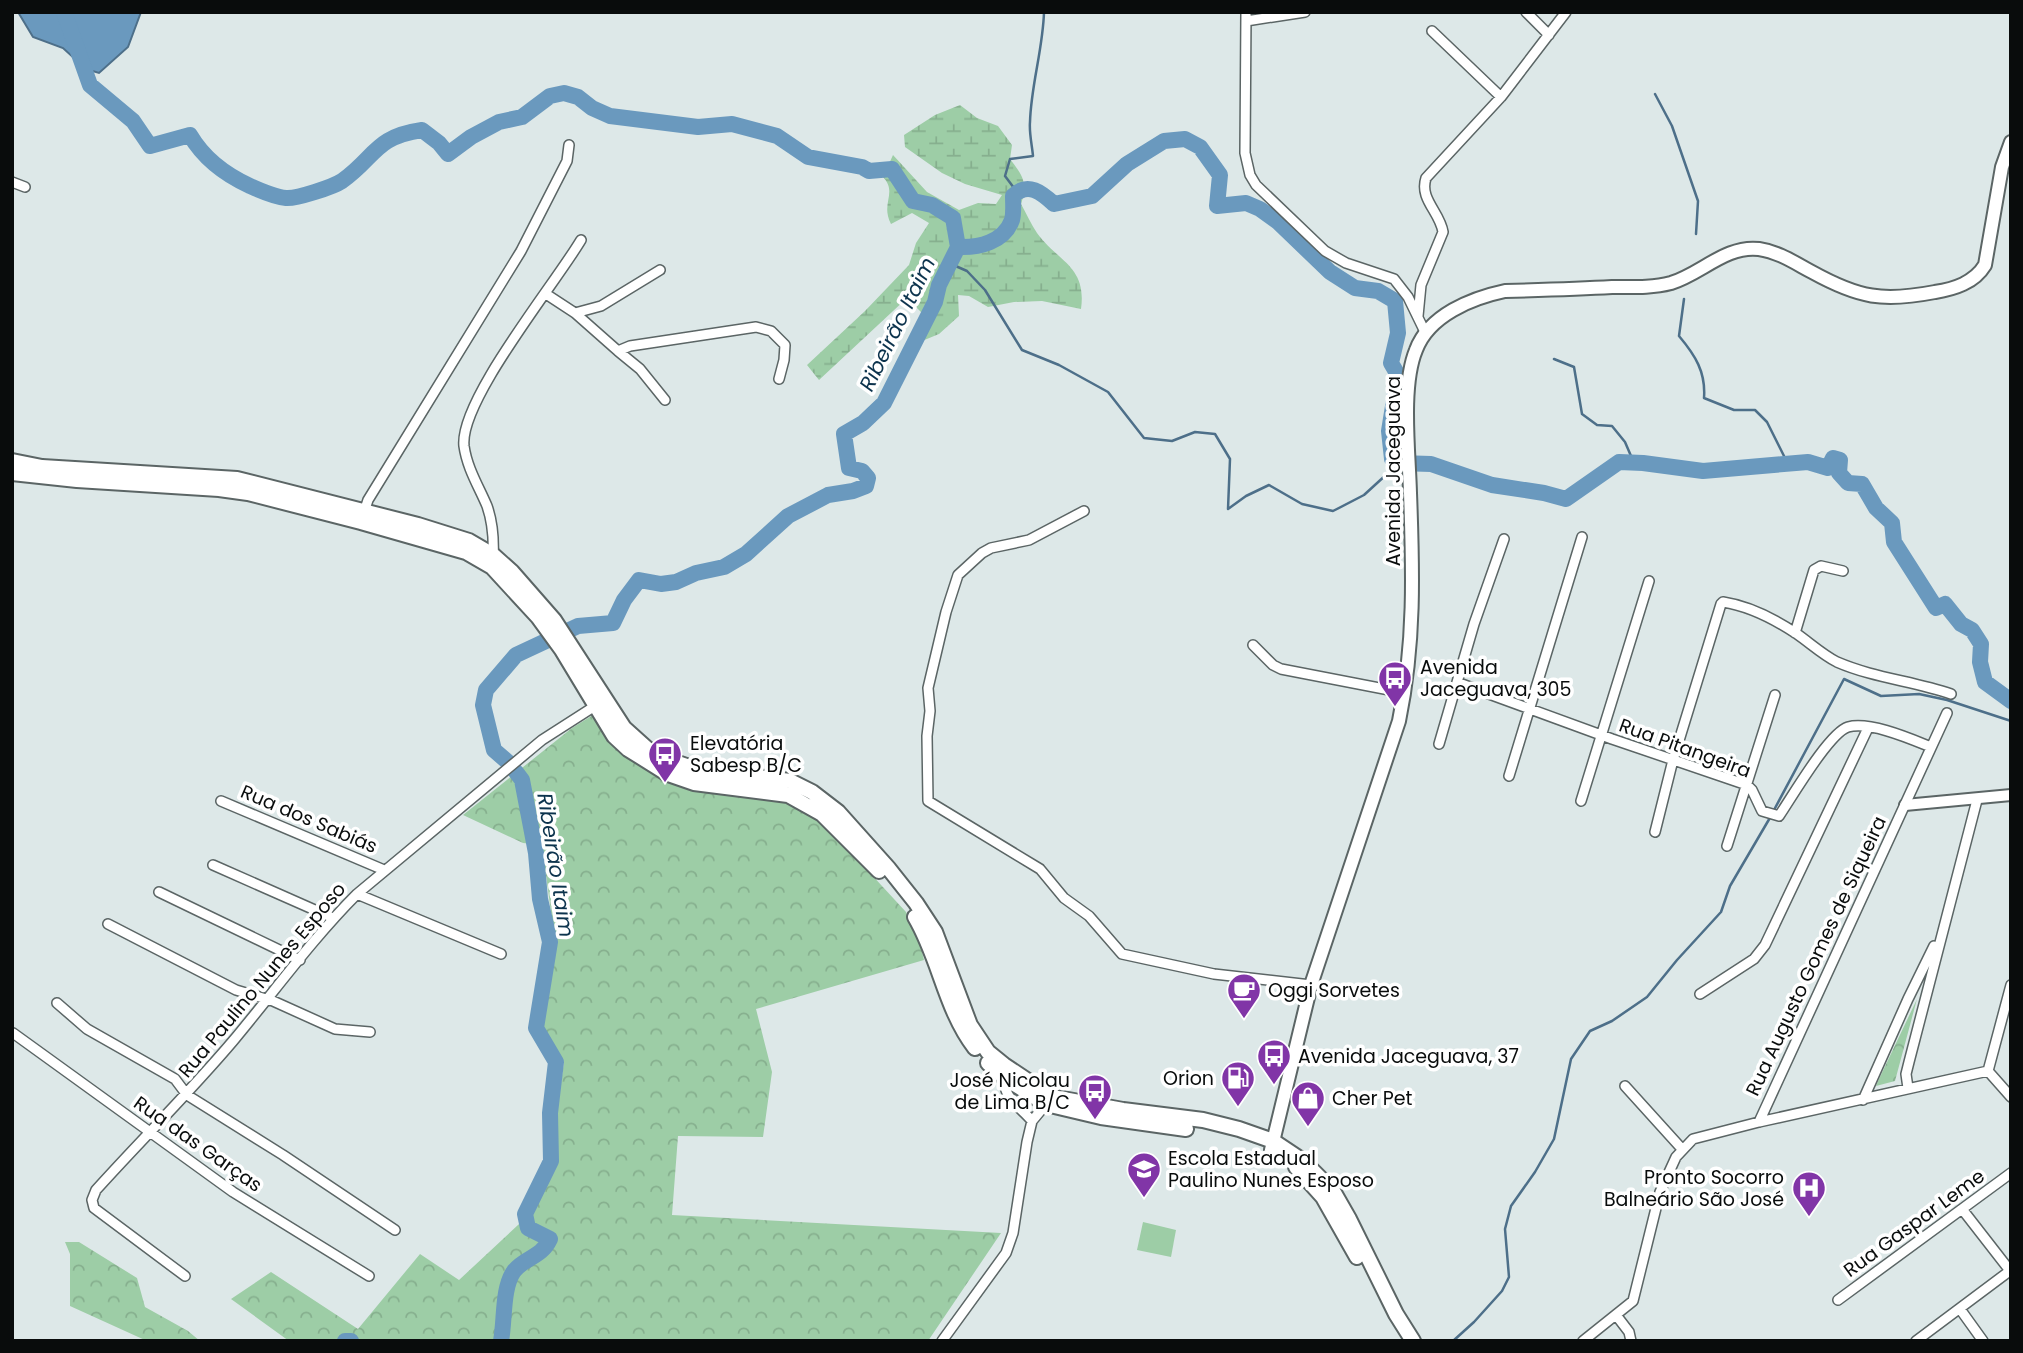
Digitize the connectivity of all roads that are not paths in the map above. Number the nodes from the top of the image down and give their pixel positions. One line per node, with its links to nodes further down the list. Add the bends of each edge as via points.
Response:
1 (1305, 12): 4 (street)
2 (1526, 12): 6 (street)
3 (1566, 12): 6 (street)
4 (1246, 17): 16 (street, via 1245,153 1250,175 1325,251 1394,279)
5 (1432, 31): 7 (street)
6 (1549, 35): 7 (street)
7 (1500, 97): 16 (street, via 1426,178 1424,193 1443,232 1421,285)
8 (2011, 142): 17 (main road, via 2002,167 1985,265 1974,278 1956,287 1903,298 1870,297 1771,251 1745,249 1670,283 1487,295 1445,315)
9 (569, 145): 24 (street, via 567,161 521,251)
10 (12, 182): 11 (street)
11 (25, 187)
12 (581, 240): 14 (street)
13 (660, 270): 15 (street, via 601,306)
14 (546, 294): 15 (street); 27 (street, via 511,341 465,427 469,466 491,519)
15 (575, 313): 18 (street)
16 (1418, 317): 17 (street)
17 (1425, 332): 34 (main road, Avenida Jaceguava, via 1410,375 1413,597)
18 (618, 351): 19 (street, via 661,340 763,328 785,345); 20 (street)
19 (779, 379)
20 (665, 400)
21 (12, 461): 24 (main road, via 41,467 237,479)
22 (12, 473): 24 (main road, via 219,489)
23 (1084, 510): 64 (street, via 1029,540 991,548 958,575 928,688 928,801 1040,869 1122,954 1214,974)
24 (362, 517): 27 (main road)
25 (1582, 537): 38 (street)
26 (1504, 539): 33 (street)
27 (493, 561): 32 (main road)
28 (1843, 570): 30 (street, via 1821,566 1814,570)
29 (1648, 581): 42 (street)
30 (1795, 632): 35 (street, via 1832,660 1861,672); 45 (street, via 1765,615 1721,604)
31 (1253, 645): 34 (street, via 1280,669)
32 (570, 650): 37 (main road, via 597,697); 40 (main road)
33 (1459, 683): 38 (street, Rua Pitangeira); 43 (street)
34 (1405, 693): 64 (main road, Avenida Jaceguava)
35 (1951, 694)
36 (1775, 695): 47 (street)
37 (595, 706): 40 (main road); 56 (street, Rua Paulino Nunes Esposo, via 542,740); 72 (main road, via 614,736 668,774 694,783 788,795 831,821 910,907 963,1032 986,1062)
38 (1530, 708): 42 (street, Rua Pitangeira); 46 (street)
39 (1947, 713): 44 (street, Rua Augusto Gomes de Siqueira)
40 (624, 728): 72 (main road, via 654,755 673,763 725,775 790,781 838,812 889,869 935,932 970,1025)
41 (1868, 728): 44 (street, Rua Pitangeira); 47 (street, Rua Pitangeira, via 1848,727 1830,739 1779,816 1762,811); 66 (street, via 1765,945 1754,959)
42 (1601, 736): 45 (street, Rua Pitangeira); 51 (street)
43 (1439, 744)
44 (1931, 747): 52 (street, Rua Augusto Gomes de Siqueira)
45 (1673, 760): 47 (street, Rua Pitangeira); 53 (street)
46 (1509, 776)
47 (1747, 785): 54 (street)
48 (2011, 795): 49 (street, Rua Augusto Gomes de Siqueira)
49 (1977, 800): 52 (street, Rua Augusto Gomes de Siqueira); 61 (street)
50 (221, 801): 56 (street, Rua dos Sabiás)
51 (1581, 801)
52 (1905, 805): 80 (street, Rua Augusto Gomes de Siqueira)
53 (1656, 832)
54 (1727, 846)
55 (214, 865): 59 (street)
56 (384, 870): 58 (street, Rua Paulino Nunes Esposo)
57 (159, 892): 63 (street)
58 (357, 894): 59 (street, Rua Paulino Nunes Esposo); 62 (street)
59 (333, 918): 63 (street, Rua Paulino Nunes Esposo)
60 (108, 924): 67 (street, via 236,990)
61 (1941, 934): 74 (street, via 1906,1074); 78 (street)
62 (501, 954)
63 (300, 960): 67 (street, Rua Paulino Nunes Esposo)
64 (1311, 985): 82 (main road, Avenida Jaceguava)
65 (2011, 985): 71 (street)
66 (1700, 994)
67 (268, 1000): 69 (street, via 335,1029); 75 (street, Rua Paulino Nunes Esposo)
68 (57, 1003): 75 (street, via 87,1028 175,1079)
69 (370, 1032)
70 (13, 1033): 81 (street, Rua das Garças)
71 (1988, 1071): 74 (street); 76 (street)
72 (1007, 1073): 77 (main road); 79 (street, via 1003,1084 1008,1096)
73 (1625, 1086): 83 (street)
74 (1908, 1088): 78 (street)
75 (187, 1095): 81 (street, Rua Paulino Nunes Esposo); 86 (street)
76 (2011, 1097)
77 (1049, 1100): 79 (street); 82 (main road, via 1101,1117 1223,1132)
78 (1863, 1100): 80 (street)
79 (1032, 1121): 93 (street, via 1006,1254)
80 (1759, 1122): 83 (street, via 1697,1137)
81 (151, 1132): 88 (street, Rua Paulino Nunes Esposo, via 96,1190 92,1200 94,1208); 89 (street, Rua das Garças, via 233,1192)
82 (1272, 1145): 94 (main road, via 1324,1197); 95 (main road, via 1303,1161 1332,1191)
83 (1682, 1149): 92 (street, via 1660,1192 1633,1301)
84 (2011, 1173): 85 (street, Rua Gaspar Leme)
85 (1962, 1209): 87 (street); 90 (street, Rua Gaspar Leme)
86 (395, 1230)
87 (2010, 1271): 91 (street)
88 (185, 1276)
89 (369, 1276)
90 (1838, 1300)
91 (1960, 1309): 98 (street); 99 (street)
92 (1616, 1315): 96 (street); 97 (street)
93 (942, 1341)
94 (1402, 1341)
95 (1413, 1341)
96 (1583, 1341)
97 (1631, 1341)
98 (1916, 1341)
99 (1983, 1341)

